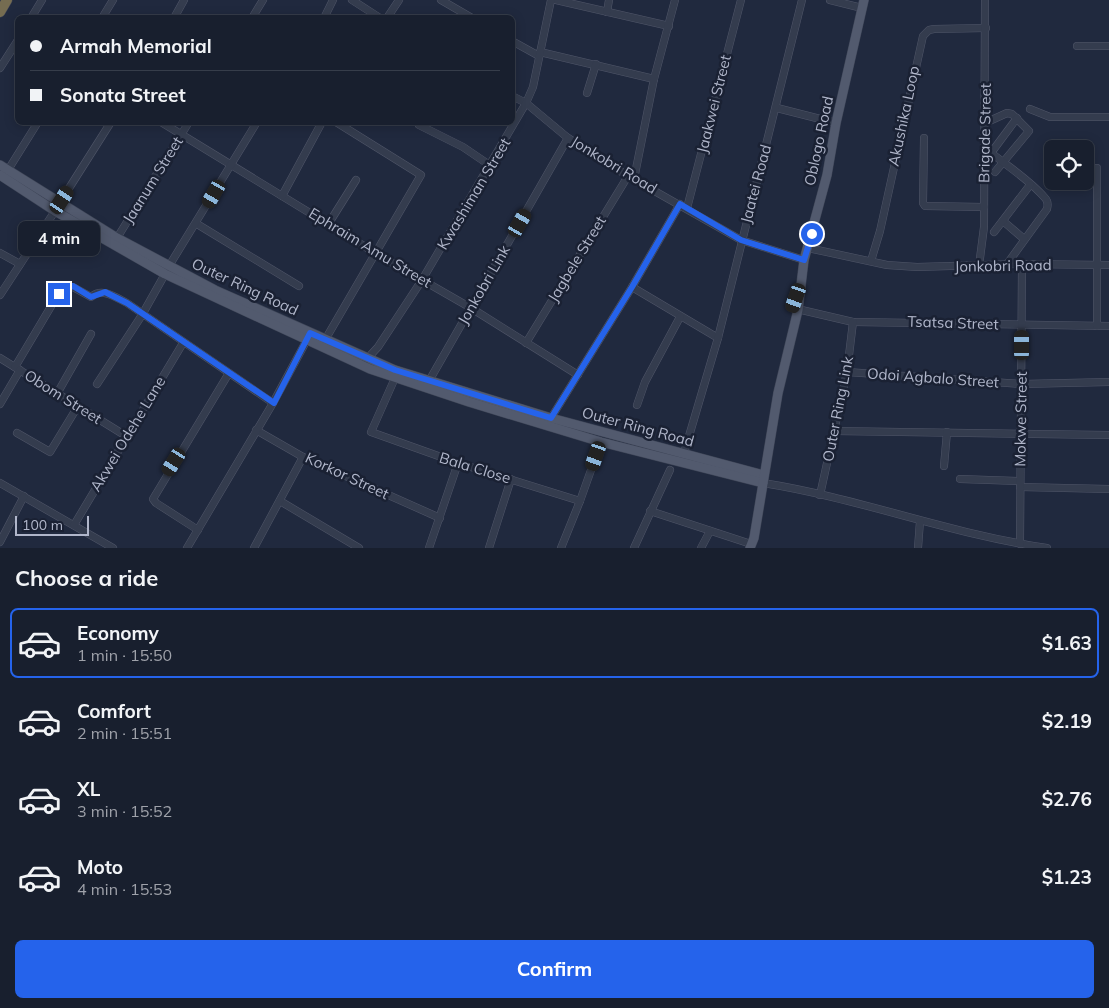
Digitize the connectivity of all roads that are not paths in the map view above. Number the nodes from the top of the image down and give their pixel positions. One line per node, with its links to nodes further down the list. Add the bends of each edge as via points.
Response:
1 (8, 0): 19 (highway)
2 (42, 0): 21 (street)
3 (113, 0): 22 (street)
4 (184, 0): 23 (street)
5 (263, 0): 24 (street)
6 (334, 0): 25 (street)
7 (352, 0): 26 (street)
8 (399, 0): 27 (street)
9 (441, 0): 28 (street)
10 (551, 0): 35 (street, Kwashiman Street)
11 (556, 0): 20 (street)
12 (609, 0): 20 (street)
13 (675, 0): 29 (street, Jagbele Street)
14 (741, 0): 75 (street, Jaakwei Street)
15 (802, 0): 42 (street, Jaatei Road)
16 (830, 0): 18 (street)
17 (985, 0): 30 (street, Brigade Street)
18 (863, 4): 47 (main road, Oblogo Road)
19 (0, 12)
20 (607, 12): 29 (street)
21 (33, 15)
22 (104, 15)
23 (176, 15)
24 (254, 15)
25 (326, 15)
26 (375, 15)
27 (389, 15)
28 (467, 15)
29 (669, 26): 38 (street, Jagbele Street)
30 (986, 28): 48 (street, Brigade Street); 87 (street, Akushika Loop, via 934,29 922,36)
31 (515, 42): 35 (street)
32 (15, 45): 37 (street)
33 (1077, 46): 34 (street)
34 (1109, 46)
35 (540, 54): 36 (street); 41 (street, Kwashiman Street)
36 (596, 64): 38 (street); 39 (street)
37 (0, 68)
38 (654, 78): 68 (street, Jagbele Street)
39 (587, 92)
40 (515, 98): 41 (street, Jonkobri Road)
41 (526, 103): 46 (street, Kwashiman Street); 59 (street, Jonkobri Road)
42 (777, 108): 47 (street); 82 (street, Jaatei Road)
43 (1030, 109): 44 (street, via 1050,117)
44 (1109, 117)
45 (1017, 118): 48 (street, via 1003,113); 61 (street); 62 (street, via 1026,126 1028,133)
46 (515, 123)
47 (836, 123): 83 (main road, Oblogo Road)
48 (985, 123): 61 (street, Brigade Street)
49 (36, 125): 66 (street)
50 (109, 125): 73 (street)
51 (166, 125): 58 (street, Ephraim Amu Street)
52 (187, 125): 58 (street, Jaanum Street)
53 (255, 125): 63 (street)
54 (320, 125): 71 (street)
55 (341, 125): 85 (street, via 421,175)
56 (419, 125): 64 (street, via 464,147)
57 (514, 125): 64 (street, Kwashiman Street)
58 (182, 135): 63 (street, Ephraim Amu Street); 80 (street, Jaanum Street)
59 (568, 138): 68 (street, Jonkobri Road); 99 (street, Jonkobri Link)
60 (924, 138): 74 (street, via 925,206)
61 (988, 150): 62 (street); 74 (street, Brigade Street)
62 (1003, 164): 67 (street); 70 (street)
63 (231, 165): 71 (street, Ephraim Amu Street); 78 (street)
64 (491, 166): 95 (street, Kwashiman Street)
65 (1097, 168): 91 (street)
66 (2, 170): 73 (main road, Outer Ring Road)
67 (995, 172)
68 (631, 178): 72 (street, Jonkobri Road); 112 (street, Jagbele Street)
69 (356, 180): 77 (street)
70 (1030, 185): 76 (street); 81 (street, via 1048,203)
71 (282, 196): 77 (street, Ephraim Amu Street)
72 (680, 204): 75 (street, Jonkobri Road); 97 (street)
73 (57, 207): 80 (main road, Outer Ring Road); 88 (street); 94 (main road, Outer Ring Road)
74 (984, 207): 93 (street, Brigade Street)
75 (687, 208): 82 (street, Jonkobri Road)
76 (1003, 221): 79 (street); 81 (street)
77 (328, 223): 85 (street, Ephraim Amu Street)
78 (197, 224): 94 (street); 96 (street)
79 (994, 232)
80 (117, 238): 94 (main road, Outer Ring Road)
81 (1024, 239): 89 (street)
82 (741, 240): 86 (street, Jonkobri Road); 109 (street, Jaatei Road)
83 (808, 248): 86 (main road, Oblogo Road); 87 (street, Jonkobri Road)
84 (0, 253): 88 (street)
85 (377, 254): 95 (street, Ephraim Amu Street); 110 (street)
86 (804, 260): 100 (main road, Oblogo Road)
87 (871, 261): 93 (street, Jonkobri Road, via 917,267)
88 (20, 264): 98 (street)
89 (1007, 264): 90 (street, Jonkobri Road); 93 (street, Jonkobri Road)
90 (1022, 264): 91 (street, Jonkobri Road); 104 (street, Mokwe Street)
91 (1098, 265): 92 (street, Jonkobri Road); 105 (street)
92 (1109, 265)
93 (980, 266)
94 (167, 270): 101 (street); 108 (main road, Outer Ring Road)
95 (422, 280): 99 (street, Ephraim Amu Street); 114 (street, Kwashiman Street)
96 (299, 286)
97 (632, 287): 102 (street); 118 (street)
98 (0, 295)
99 (471, 308): 112 (street, Ephraim Amu Street); 120 (street, Jonkobri Link)
100 (796, 309): 103 (street, Tsatsa Street); 143 (main road, Oblogo Road)
101 (142, 315): 111 (street); 115 (street, via 105,292 91,297 73,286 65,288 50,306); 122 (street)
102 (680, 317): 109 (street); 127 (street, via 645,382)
103 (853, 322): 104 (street, Tsatsa Street); 116 (street, Outer Ring Link)
104 (1022, 326): 105 (street, Tsatsa Street); 123 (street, Mokwe Street)
105 (1097, 326): 106 (street, Tsatsa Street)
106 (1109, 326)
107 (91, 334): 124 (street)
108 (308, 337): 110 (main road, Outer Ring Road); 114 (main road, Outer Ring Road); 125 (street)
109 (718, 338): 138 (street, Jaatei Road)
110 (324, 340): 114 (main road, Outer Ring Road)
111 (183, 343): 117 (street); 136 (street, Akwei Odehe Lane)
112 (526, 343): 118 (street, Ephraim Amu Street)
113 (0, 358): 115 (street, Obom Street)
114 (368, 364): 119 (main road, Outer Ring Road); 120 (main road, Outer Ring Road)
115 (18, 369): 124 (street, Obom Street); 126 (street)
116 (847, 372): 123 (street, Odoi Agbalo Street); 131 (street, Outer Ring Link)
117 (229, 373): 125 (street); 157 (street, via 154,499 156,504)
118 (578, 375): 129 (street)
119 (395, 378): 137 (main road, Outer Ring Road); 140 (street, Bala Close, via 371,432)
120 (430, 381): 129 (main road, Outer Ring Road)
121 (1109, 382): 123 (street, Odoi Agbalo Street)
122 (97, 384)
123 (1022, 384): 133 (street, Mokwe Street)
124 (58, 392): 128 (street, Obom Street)
125 (274, 403): 130 (street)
126 (0, 404)
127 (637, 405)
128 (78, 406): 134 (street, via 50,452); 136 (street, Obom Street)
129 (551, 418): 138 (main road, Outer Ring Road)
130 (256, 430): 139 (street, Korkor Street); 157 (street)
131 (834, 431): 132 (street); 149 (street, Outer Ring Link)
132 (947, 432): 133 (street); 141 (street)
133 (1022, 432): 135 (street); 147 (street, Mokwe Street)
134 (17, 433)
135 (1109, 435)
136 (126, 436): 156 (street, Akwei Odehe Lane)
137 (601, 442): 143 (main road, Outer Ring Road); 152 (street)
138 (684, 454): 143 (main road, Outer Ring Road)
139 (304, 457): 151 (street); 154 (street, Korkor Street)
140 (458, 463): 144 (street, Bala Close); 154 (street)
141 (944, 466)
142 (670, 470): 153 (street)
143 (760, 478): 149 (street, Outer Ring Road); 160 (main road, Oblogo Road)
144 (511, 479): 152 (street, Bala Close); 167 (street)
145 (960, 480): 147 (street)
146 (0, 483): 150 (street)
147 (1020, 484): 148 (street); 161 (street, Mokwe Street)
148 (1109, 489)
149 (820, 495): 155 (street, Outer Ring Road)
150 (24, 496): 156 (street); 159 (street)
151 (280, 501): 164 (street); 165 (street)
152 (580, 501): 168 (street)
153 (650, 511): 158 (street); 169 (street)
154 (440, 518): 166 (street)
155 (920, 521): 161 (street, Outer Ring Road); 171 (street)
156 (74, 524): 162 (street)
157 (198, 530): 163 (street)
158 (710, 531): 160 (street); 170 (street)
159 (0, 542)
160 (751, 544)
161 (1020, 544): 172 (street, Outer Ring Road)
162 (113, 548)
163 (187, 548)
164 (254, 548)
165 (359, 548)
166 (430, 548)
167 (489, 548)
168 (561, 548)
169 (634, 548)
170 (700, 548)
171 (918, 548)
172 (1047, 548)

